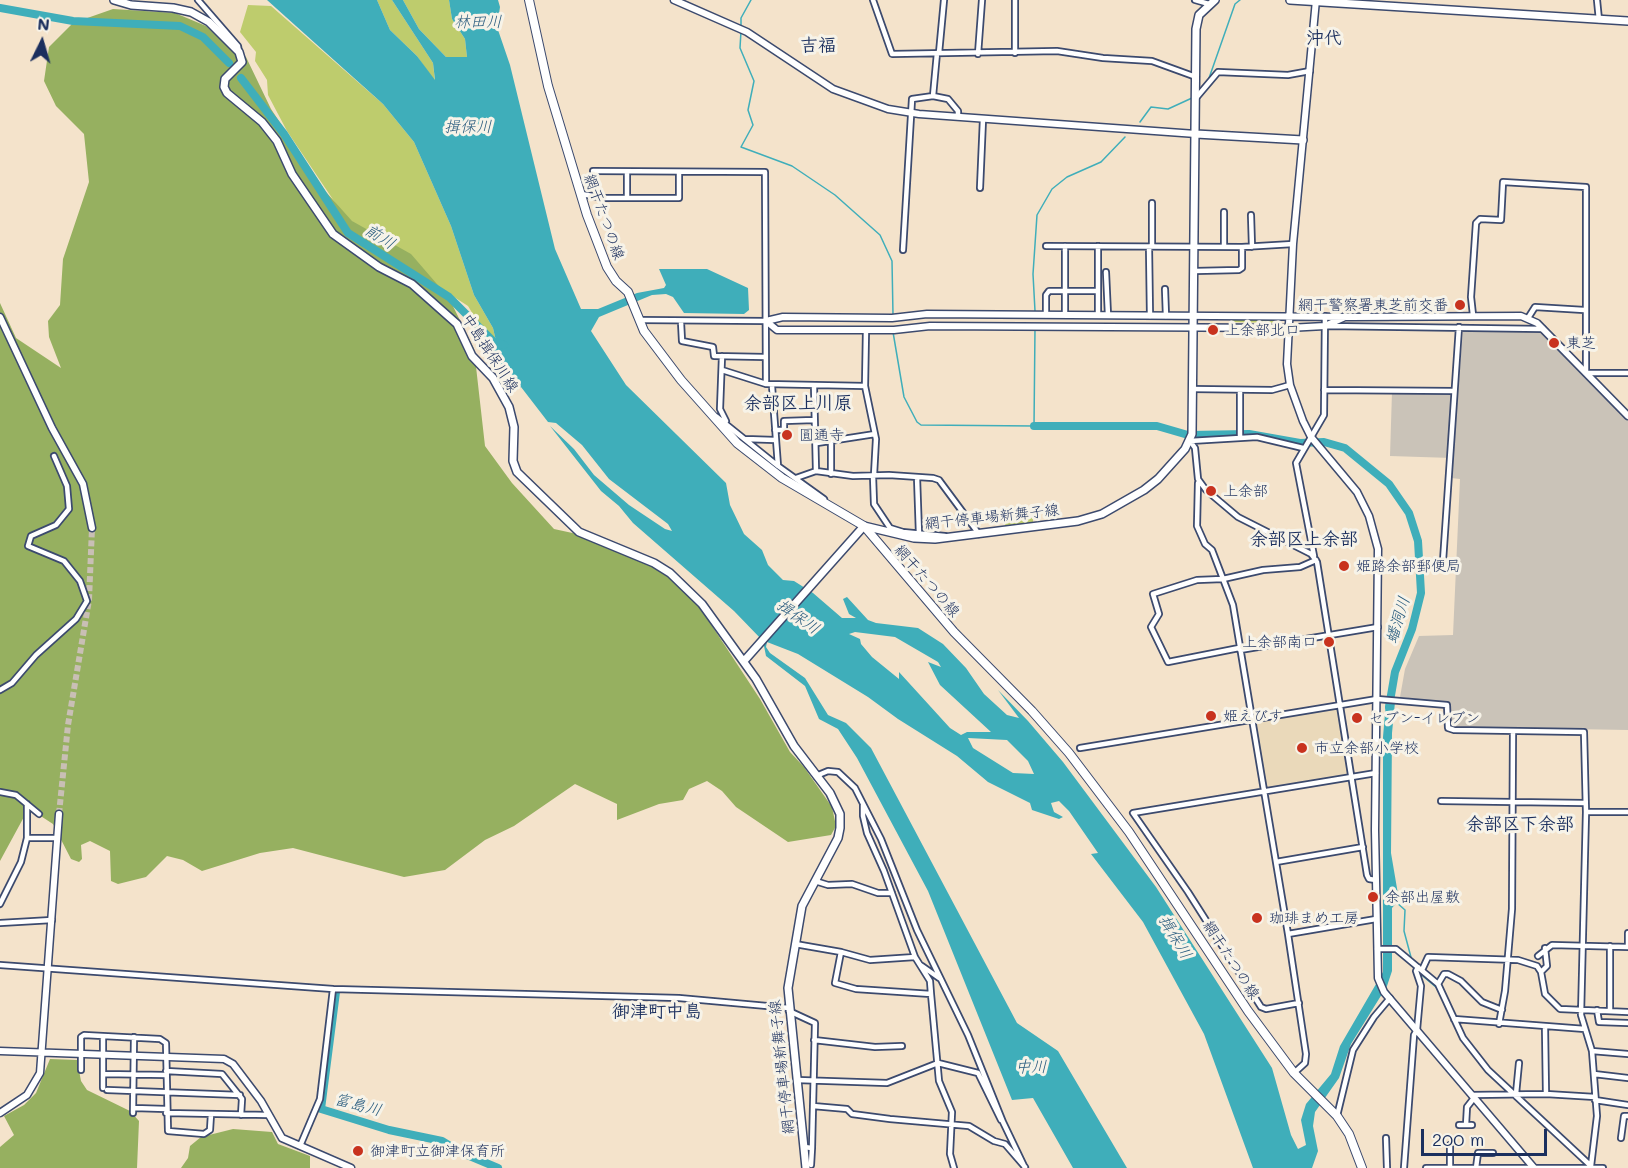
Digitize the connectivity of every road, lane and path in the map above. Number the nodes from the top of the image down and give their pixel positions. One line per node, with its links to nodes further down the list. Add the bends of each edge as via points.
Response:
1 (114, 0): 16 (main road, via 191,12 209,22)
2 (198, 0): 16 (street)
3 (529, 0): 33 (main road, 網干たつの線, via 548,86)
4 (674, 0): 24 (street, via 747,32 833,89)
5 (873, 0): 17 (street, via 892,54)
6 (944, 0): 17 (street)
7 (982, 0): 19 (street)
8 (1015, 0): 18 (street)
9 (1195, 0): 13 (street)
10 (1290, 0): 12 (main road)
11 (1597, 0): 14 (street)
12 (1316, 1): 14 (main road); 20 (street)
13 (1212, 2): 21 (main road, via 1197,22)
14 (1599, 20): 15 (main road)
15 (1628, 21)
16 (239, 52): 126 (main road, 中島揖保川線, via 242,62 225,79 227,93 262,122 277,141 292,174 333,234 379,267 412,284 457,324 472,356 493,378 508,407 514,427 513,461 517,472 584,535 654,563 677,579)
17 (938, 53): 19 (street); 22 (street)
18 (1015, 53): 19 (street); 21 (street, via 1057,51 1152,61)
19 (978, 54)
20 (1310, 71): 23 (street, via 1288,75 1218,72); 28 (street)
21 (1196, 77): 23 (main road)
22 (933, 96): 24 (street, via 912,99); 25 (street, via 953,102)
23 (1196, 98): 27 (main road)
24 (912, 113): 25 (street); 47 (street)
25 (957, 117): 26 (street)
26 (983, 119): 27 (street); 32 (street)
27 (1196, 134): 28 (main road); 43 (main road)
28 (1303, 140): 38 (street)
29 (593, 171): 30 (street)
30 (627, 172): 31 (street); 34 (street)
31 (679, 172): 34 (street, via 679,198); 70 (street, via 765,172)
32 (980, 188)
33 (581, 194): 34 (street); 69 (main road, 網干たつの線, via 607,267 628,292)
34 (627, 198)
35 (1152, 202): 42 (street)
36 (1224, 212): 44 (street)
37 (1251, 215): 46 (street)
38 (1293, 244): 46 (street); 64 (street)
39 (1046, 246): 40 (street)
40 (1065, 246): 41 (street); 51 (street)
41 (1098, 246): 42 (street); 52 (street)
42 (1151, 247): 43 (street); 59 (street)
43 (1195, 247): 44 (street); 48 (main road)
44 (1224, 247): 45 (street)
45 (1242, 247): 46 (street); 48 (street, via 1239,270)
46 (1252, 247)
47 (903, 250)
48 (1195, 271): 61 (main road)
49 (1106, 272): 57 (street)
50 (1165, 289): 60 (street)
51 (1065, 291): 52 (street); 54 (street, via 1049,291); 55 (street)
52 (1098, 291): 56 (street)
53 (1584, 310): 58 (street, via 1586,187 1503,182 1501,220 1480,219 1476,223); 67 (street, via 1535,307); 82 (street)
54 (1046, 315): 55 (street); 66 (street, via 927,314)
55 (1065, 315): 56 (street)
56 (1098, 315): 57 (street)
57 (1108, 315): 59 (street)
58 (1473, 315): 65 (street); 67 (street)
59 (1150, 316): 60 (street)
60 (1166, 316): 61 (street)
61 (1193, 316): 64 (street); 74 (main road)
62 (1325, 316): 64 (street); 65 (street); 72 (street)
63 (0, 317): 115 (street, via 52,429 83,484)
64 (1288, 317): 75 (street)
65 (1357, 317): 72 (street, via 1345,317)
66 (895, 318): 68 (street); 78 (street)
67 (1528, 318): 76 (street)
68 (868, 319): 70 (street, via 783,317); 77 (street)
69 (639, 320): 71 (street); 92 (main road, 網干たつの線)
70 (766, 321): 71 (street); 77 (street, via 777,330); 80 (street)
71 (681, 322): 79 (street, via 682,340 713,347 714,356)
72 (1325, 326): 73 (street); 75 (street); 90 (street)
73 (1459, 327): 76 (street); 91 (street)
74 (1193, 328): 75 (street); 78 (street, via 930,326); 88 (main road)
75 (1288, 328): 85 (street)
76 (1543, 329): 82 (street)
77 (867, 330): 78 (street); 87 (street)
78 (895, 330)
79 (722, 356): 80 (street); 81 (street)
80 (765, 357): 84 (street)
81 (722, 370): 84 (street); 95 (street, via 720,409)
82 (1586, 373): 83 (street); 93 (street)
83 (1628, 373)
84 (769, 385): 86 (street); 96 (street)
85 (1290, 385): 89 (street, via 1272,390); 99 (street, via 1299,414)
86 (814, 386): 87 (street); 94 (street)
87 (865, 386): 98 (street)
88 (1192, 389): 89 (street); 100 (main road)
89 (1240, 390): 97 (street)
90 (1324, 390): 91 (street); 99 (street, via 1324,415)
91 (1454, 392): 121 (street)
92 (707, 411): 95 (street); 114 (main road, 網干たつの線, via 760,464)
93 (1628, 416)
94 (814, 420): 96 (street, via 784,421 784,430); 104 (street)
95 (727, 424): 101 (street)
96 (775, 430): 102 (street)
97 (1240, 433): 100 (street); 105 (street)
98 (875, 434): 103 (street); 110 (street)
99 (1313, 435): 105 (street); 123 (street, via 1352,484 1373,526 1379,555)
100 (1191, 438): 113 (street); 118 (main road, 網干停車場新舞子線, via 1158,479 1102,514)
101 (743, 439): 102 (street); 107 (street)
102 (775, 440): 107 (street)
103 (831, 442): 104 (street); 109 (street)
104 (817, 443): 108 (street)
105 (1303, 448): 120 (street, via 1296,463)
106 (54, 456): 127 (street, via 68,486 69,509 56,525 31,536 28,546 64,561 80,581 87,601 76,619 12,683)
107 (778, 466): 112 (street)
108 (816, 471): 109 (street); 112 (street)
109 (831, 474): 110 (street)
110 (873, 475): 111 (street); 117 (street, via 874,504 890,528)
111 (917, 477): 117 (street); 118 (street, via 939,480)
112 (796, 478): 114 (street)
113 (1198, 479): 120 (street, via 1239,518); 122 (street, via 1197,526)
114 (835, 509): 116 (main road, 網干たつの線)
115 (92, 528)
116 (862, 528): 119 (main road, 網干停車場新舞子線, via 914,538); 126 (main road); 209 (main road, 網干たつの線, via 954,632 1032,711 1097,788)
117 (919, 534): 119 (street)
118 (979, 535): 119 (main road, 網干停車場新舞子線)
119 (946, 538)
120 (1315, 558): 122 (street, via 1300,567); 124 (street)
121 (1443, 561)
122 (1223, 579): 125 (street, via 1233,605); 125 (street, via 1197,580 1154,594 1159,614 1151,627 1167,662)
123 (1378, 627): 124 (street); 128 (street)
124 (1330, 635): 125 (street); 129 (street)
125 (1240, 649): 130 (street)
126 (745, 659): 134 (main road, 網干停車場新舞子線, via 794,747)
127 (0, 690)
128 (1377, 699): 129 (street); 131 (street, via 1447,705 1448,728 1454,730); 133 (street)
129 (1342, 706): 130 (street); 135 (street)
130 (1252, 720): 132 (street); 136 (street)
131 (1513, 731): 139 (street); 140 (street, via 1584,732)
132 (1080, 748)
133 (1376, 773): 135 (street); 151 (street)
134 (816, 776): 142 (street, via 838,772 852,784); 152 (main road, 網干停車場新舞子線, via 836,804 841,822 838,838)
135 (1352, 776): 136 (street); 149 (street)
136 (1264, 791): 150 (street); 180 (street, via 1133,813 1260,1007)
137 (0, 792): 141 (street, via 16,795)
138 (1441, 801): 139 (street)
139 (1511, 802): 140 (street); 169 (street, via 1512,909)
140 (1585, 803): 143 (street)
141 (27, 804): 145 (street); 147 (street)
142 (863, 805): 153 (street, via 867,833); 175 (street)
143 (1586, 812): 144 (street); 161 (street)
144 (1628, 812)
145 (39, 814)
146 (59, 814): 148 (street)
147 (27, 838): 148 (street); 154 (street, via 21,862)
148 (57, 838): 156 (street)
149 (1363, 847): 150 (street); 151 (street, via 1368,877)
150 (1276, 862): 159 (street)
151 (1376, 880): 155 (street)
152 (814, 881): 153 (street); 160 (main road, 網干停車場新舞子線, via 802,906)
153 (892, 893): 168 (street)
154 (0, 904)
155 (1376, 919): 159 (street); 165 (street)
156 (52, 920): 157 (street); 172 (street)
157 (0, 923)
158 (1628, 933): 163 (street)
159 (1288, 934): 180 (street)
160 (795, 945): 166 (street); 181 (main road, 網干停車場新舞子線)
161 (1584, 946): 162 (street); 164 (street); 184 (street)
162 (1610, 946): 163 (street); 185 (street)
163 (1628, 947)
164 (1545, 948): 167 (street); 174 (street, via 1547,966)
165 (1377, 949): 173 (street, via 1396,949); 179 (street, via 1377,973)
166 (841, 952): 168 (street, via 870,960); 178 (street, via 835,983 856,989)
167 (1538, 956)
168 (915, 957): 170 (street)
169 (1506, 959): 173 (street, via 1428,957); 174 (street, via 1537,966); 182 (street)
170 (920, 964): 175 (street); 178 (street, via 930,981)
171 (0, 965): 172 (street)
172 (48, 969): 177 (street); 199 (street)
173 (1420, 969): 176 (street); 192 (street, via 1416,971 1421,986)
174 (1541, 972): 184 (street, via 1550,1001 1560,1010)
175 (939, 978): 232 (street, via 968,1035)
176 (1438, 984): 182 (street, via 1448,974 1482,1002); 187 (street)
177 (333, 989): 181 (street, via 679,998); 238 (street, via 320,1099)
178 (931, 994): 205 (street)
179 (1390, 998): 192 (street); 230 (street, via 1353,1050)
180 (1299, 1003): 209 (street, via 1306,1054 1305,1062)
181 (789, 1009): 195 (street, via 813,1021); 214 (main road, 網干停車場新舞子線)
182 (1502, 1010): 189 (street)
183 (1597, 1010): 184 (street); 185 (street); 188 (street, via 1599,1022)
184 (1582, 1011): 191 (street)
185 (1610, 1011): 186 (street)
186 (1628, 1012)
187 (1454, 1019): 189 (street); 218 (street, via 1463,1038)
188 (1628, 1023)
189 (1499, 1024): 190 (street)
190 (1545, 1028): 191 (street); 219 (street)
191 (1585, 1029): 198 (street)
192 (1417, 1030): 221 (street); 250 (street)
193 (103, 1036): 194 (street); 200 (street, via 81,1037); 201 (street)
194 (134, 1037): 203 (street); 204 (street, via 160,1039 166,1043)
195 (814, 1040): 196 (street); 215 (street)
196 (902, 1046)
197 (0, 1051): 199 (street)
198 (1592, 1051): 202 (street); 211 (street)
199 (43, 1053): 200 (street); 226 (street, via 33,1088)
200 (81, 1054): 201 (street); 207 (street)
201 (103, 1054): 203 (street); 210 (street)
202 (1628, 1054)
203 (134, 1055): 204 (street); 212 (street)
204 (166, 1056): 208 (street); 229 (street, via 229,1061)
205 (938, 1063): 215 (street, via 887,1083); 232 (street, via 978,1073); 233 (street)
206 (1519, 1063): 218 (street)
207 (81, 1070)
208 (166, 1073): 212 (street); 217 (street); 220 (street, via 222,1074)
209 (1294, 1073): 230 (main road, 網干たつの線)
210 (103, 1074): 212 (street); 216 (street, via 105,1089)
211 (1594, 1074): 213 (street); 222 (street)
212 (134, 1075): 216 (street)
213 (1628, 1078)
214 (797, 1080): 215 (street); 239 (main road, 網干停車場新舞子線)
215 (815, 1081): 224 (street)
216 (134, 1091): 217 (street); 225 (street, via 133,1110)
217 (166, 1092): 220 (street); 225 (street)
218 (1512, 1094): 219 (street); 221 (street); 244 (street)
219 (1546, 1094): 222 (street)
220 (240, 1095): 228 (street)
221 (1473, 1096): 234 (street, via 1467,1107 1469,1125); 255 (street)
222 (1595, 1099): 223 (street); 244 (street)
223 (1628, 1105)
224 (813, 1106): 233 (street); 240 (street)
225 (166, 1111): 227 (street); 227 (street, via 169,1133 204,1134 210,1130)
226 (0, 1113)
227 (211, 1114): 228 (street)
228 (241, 1115): 229 (street)
229 (268, 1116): 238 (street, via 282,1138)
230 (1337, 1116): 248 (main road, 網干たつの線, via 1349,1134)
231 (1628, 1116): 236 (street, via 1624,1116)
232 (1003, 1122): 247 (street)
233 (952, 1125): 246 (street, via 950,1154); 247 (street, via 969,1126 1005,1144)
234 (1459, 1125)
235 (1386, 1138): 249 (street)
236 (1621, 1138)
237 (1450, 1144): 253 (street)
238 (300, 1147): 245 (street)
239 (803, 1147): 240 (street); 242 (main road, 網干停車場新舞子線)
240 (812, 1148): 242 (street)
241 (1493, 1152): 254 (street, via 1478,1153)
242 (808, 1167)
243 (1582, 1167): 244 (street); 255 (street)
244 (1592, 1167): 256 (street)
245 (351, 1168)
246 (954, 1168)
247 (1025, 1168)
248 (1362, 1168)
249 (1387, 1168)
250 (1404, 1168)
251 (1426, 1168): 252 (street)
252 (1432, 1168): 253 (street)
253 (1450, 1168): 254 (street)
254 (1476, 1168): 255 (street)
255 (1534, 1168)
256 (1603, 1168)

